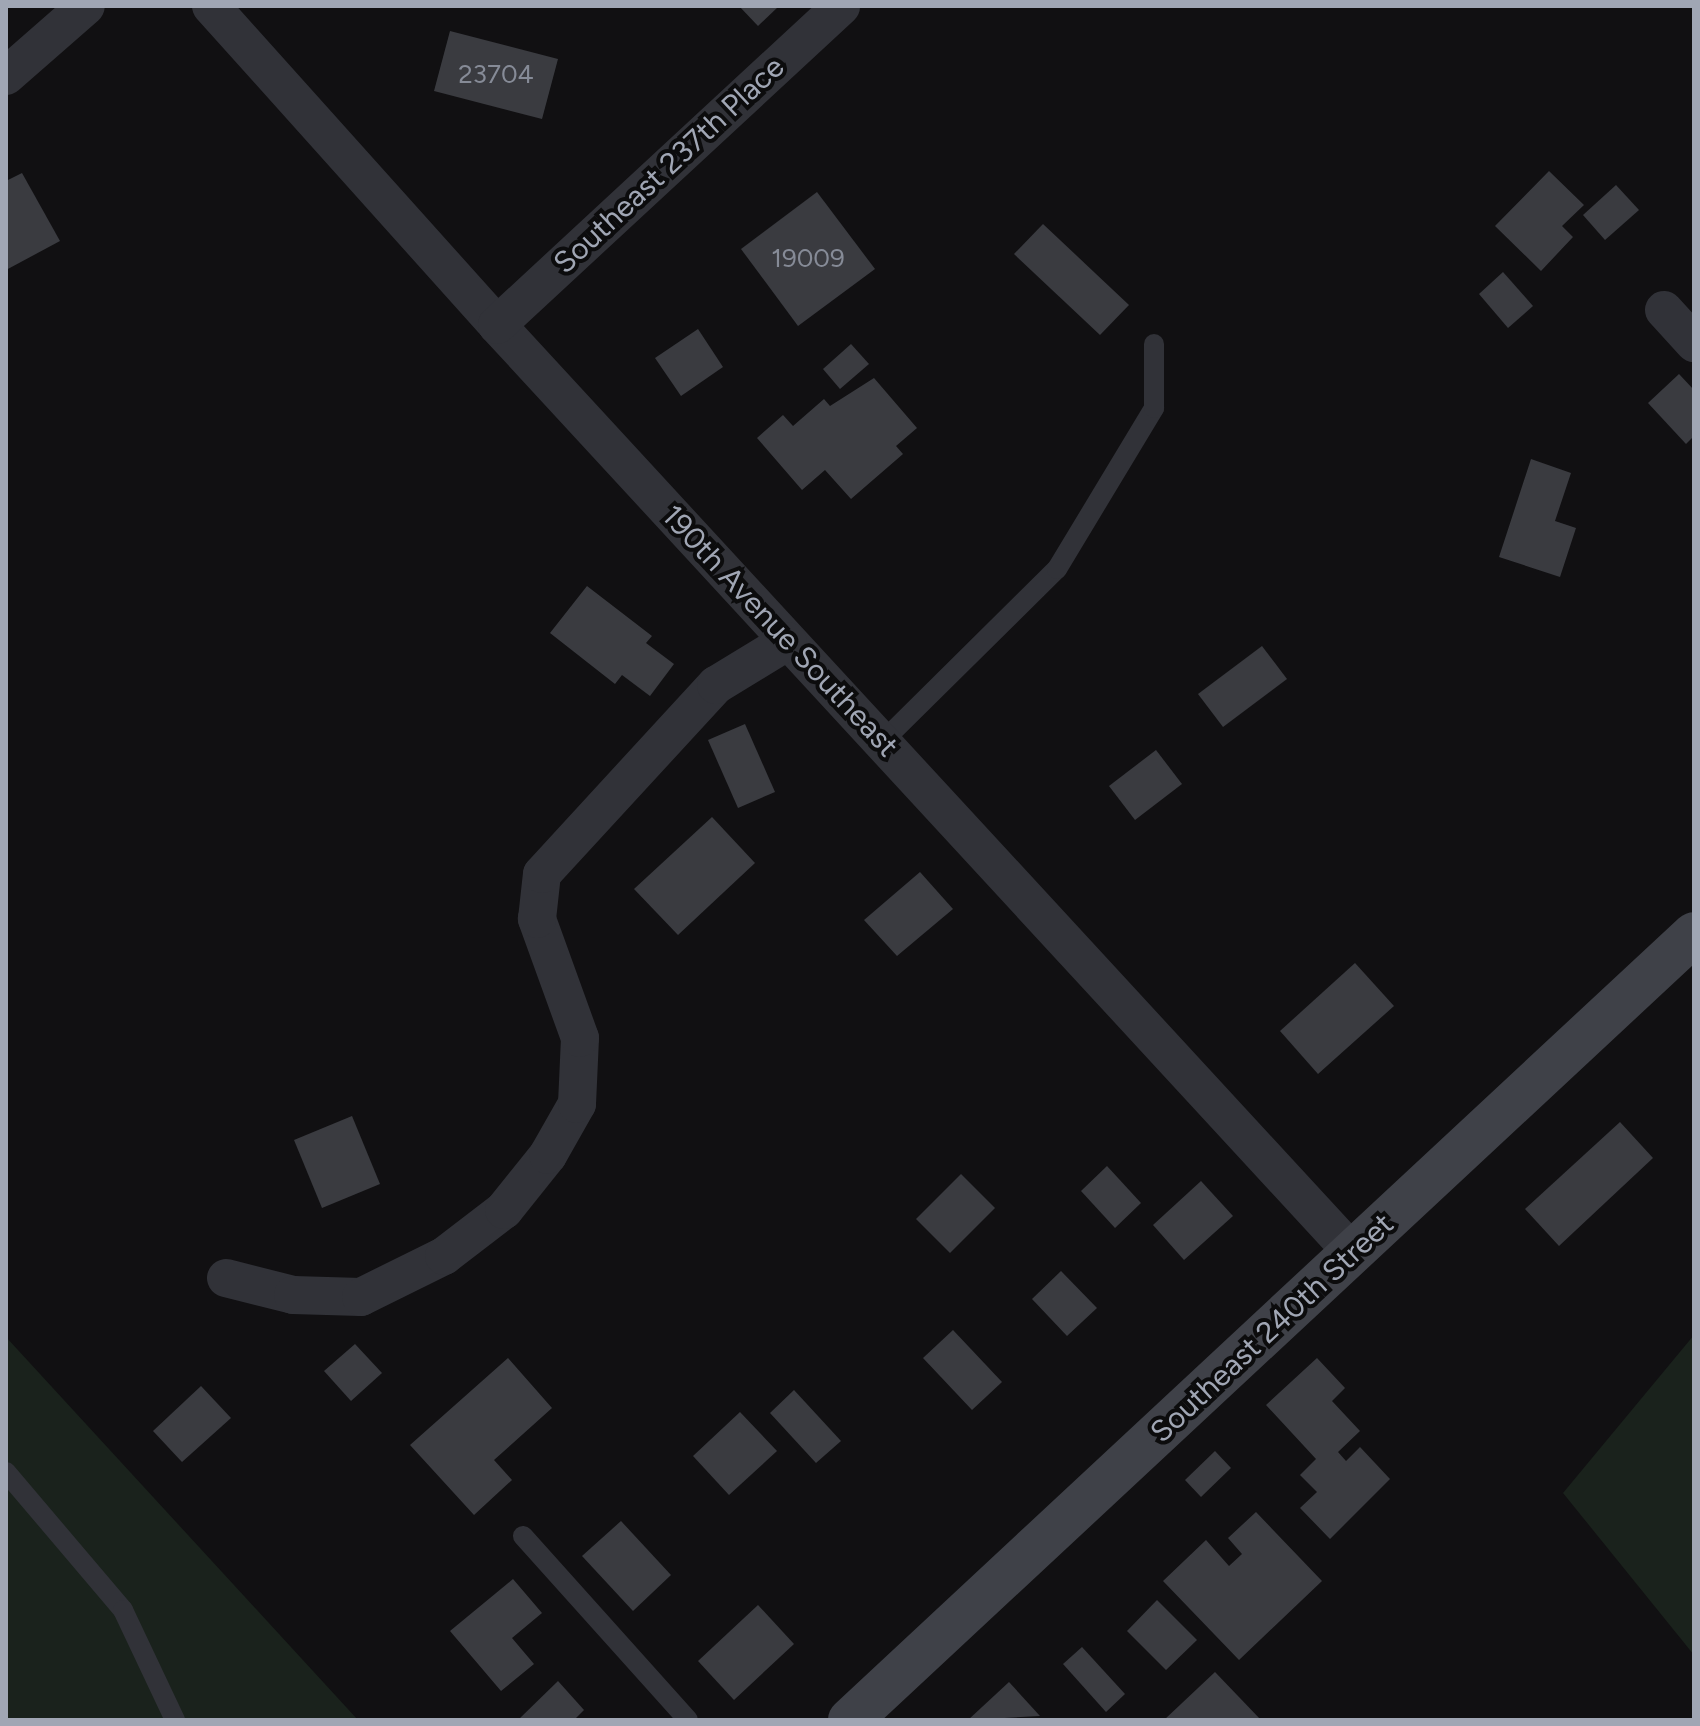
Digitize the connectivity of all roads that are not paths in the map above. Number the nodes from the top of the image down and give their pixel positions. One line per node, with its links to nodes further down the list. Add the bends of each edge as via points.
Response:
1 (86, 6): 4 (street)
2 (211, 6): 6 (street, 190th Avenue Southeast)
3 (841, 6): 6 (street, Southeast 237th Place)
4 (6, 76)
5 (1664, 310): 7 (street)
6 (497, 325): 9 (street, 190th Avenue Southeast)
7 (1694, 343)
8 (1154, 344): 10 (lane, via 1154,408 1057,569)
9 (788, 641): 10 (street, 190th Avenue Southeast); 13 (street, via 716,685 542,874 537,919 580,1038 577,1104 548,1155 504,1210 444,1256 361,1297 293,1295)
10 (882, 742): 12 (street, 190th Avenue Southeast)
11 (1694, 934): 12 (main road, Southeast 240th Street)
12 (1353, 1253): 18 (main road, Southeast 240th Street)
13 (226, 1278)
14 (6, 1472): 16 (lane, via 123,1610)
15 (523, 1536): 17 (lane)
16 (175, 1720)
17 (688, 1720)
18 (850, 1720)

